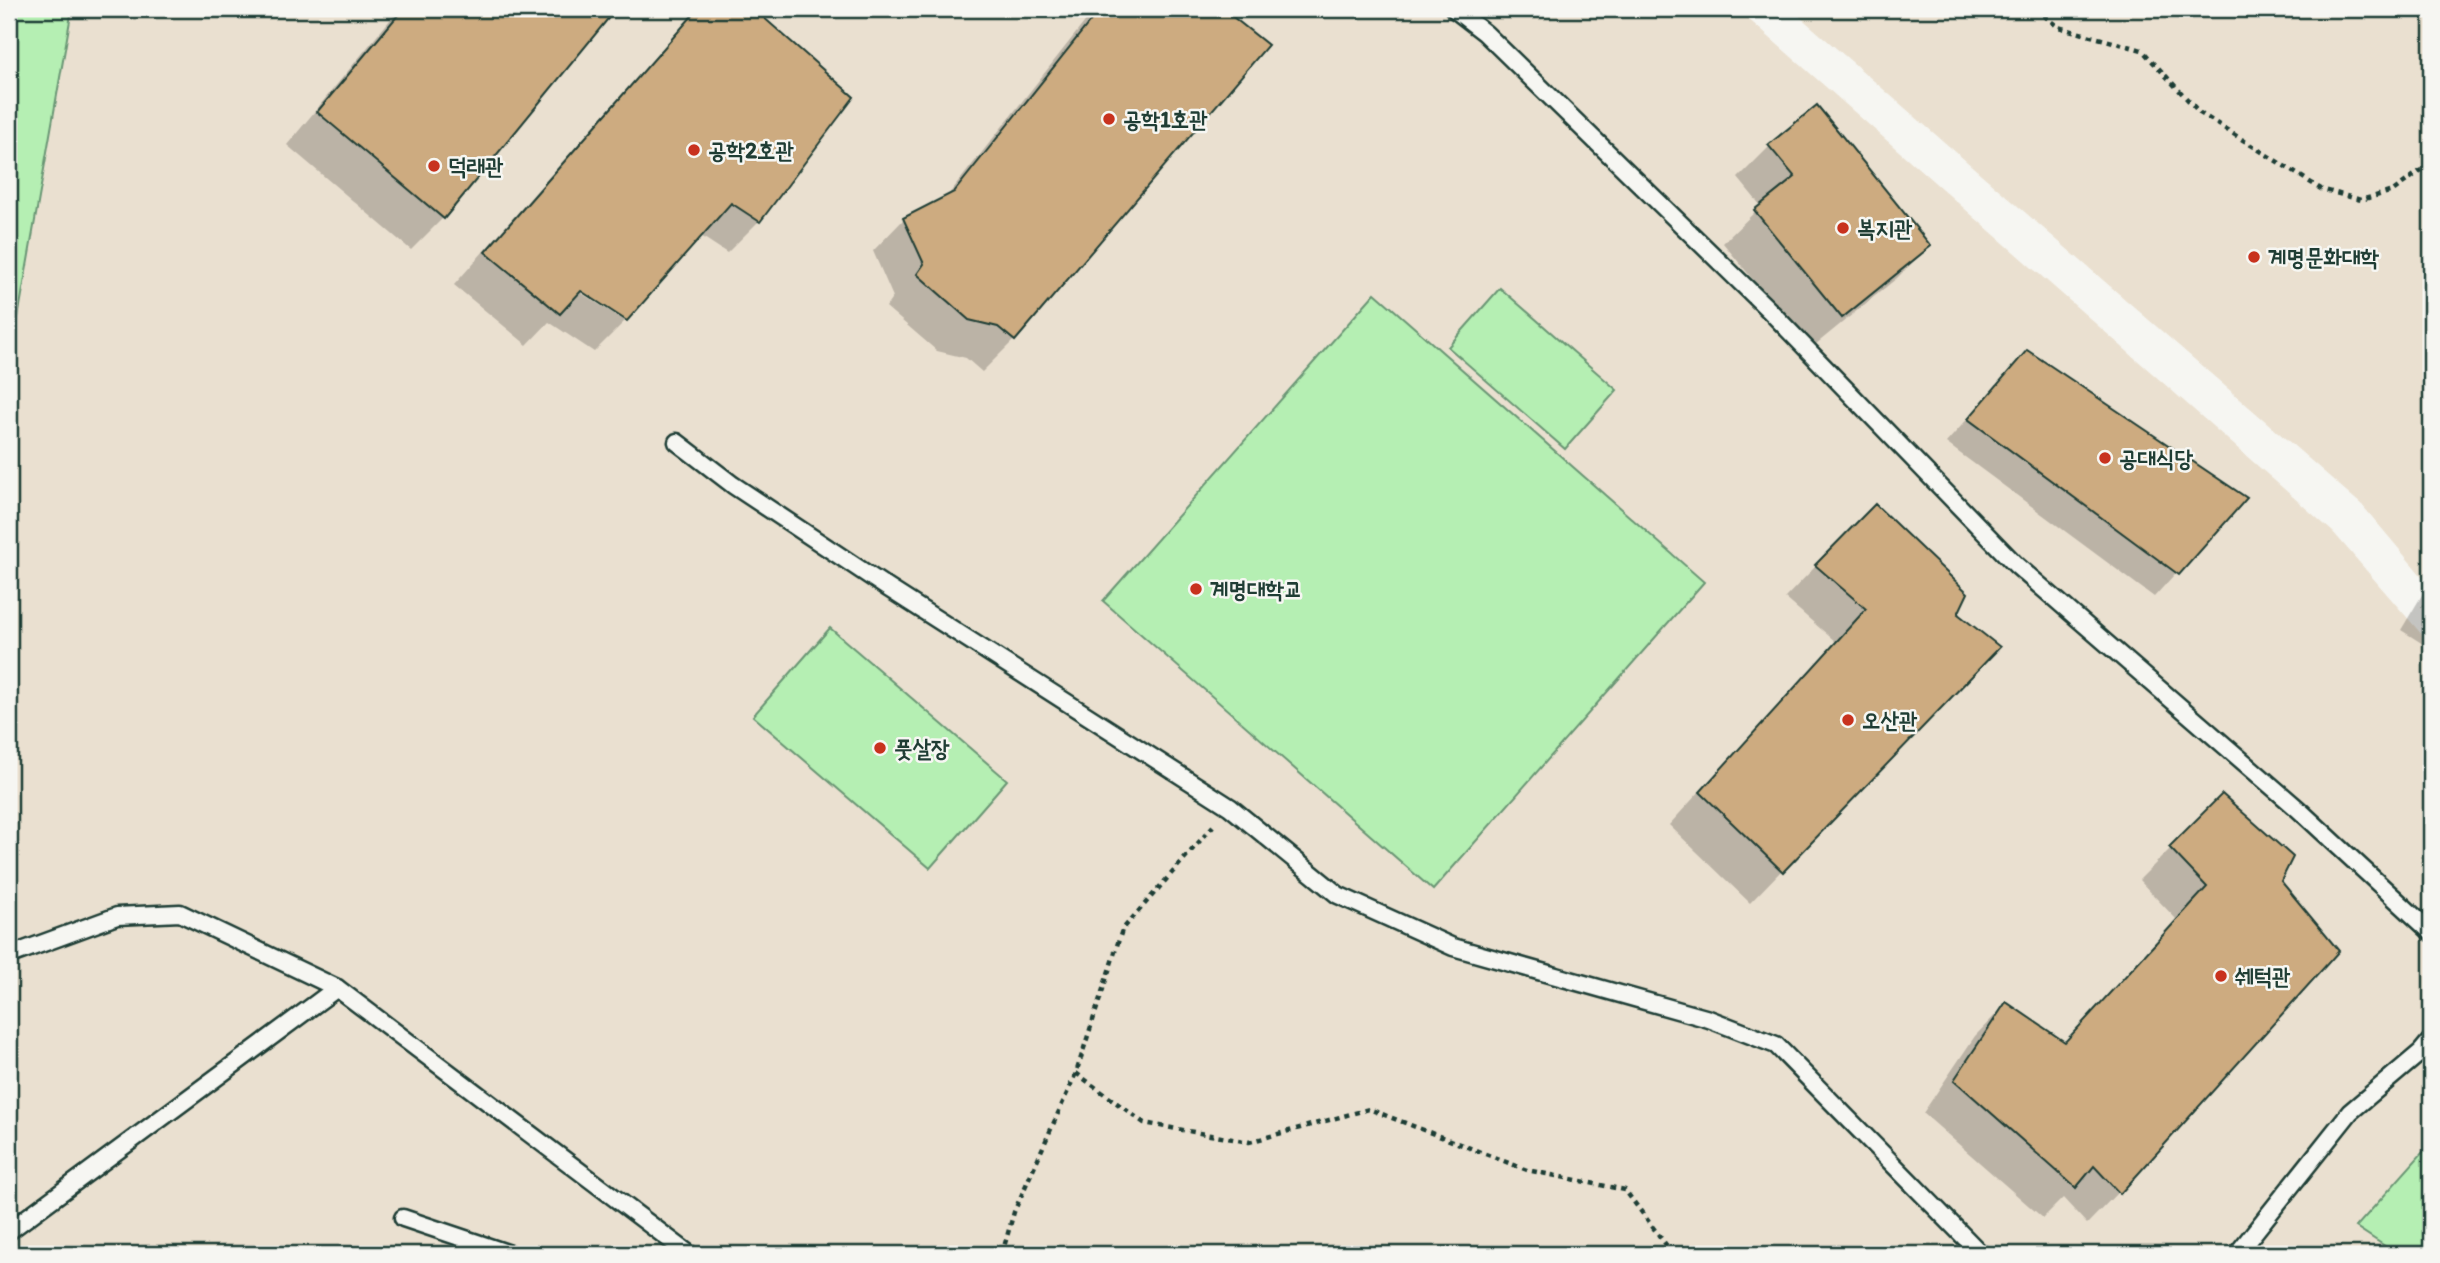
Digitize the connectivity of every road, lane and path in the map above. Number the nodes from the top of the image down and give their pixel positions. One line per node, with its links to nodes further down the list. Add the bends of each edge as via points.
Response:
1 (1454, 9): 6 (lane, via 1485,33 1769,310 2016,565 2298,809)
2 (2035, 9): 3 (path, via 2058,27 2143,50 2200,113 2321,189 2361,200 2393,191)
3 (2431, 167)
4 (677, 442): 5 (lane, via 733,485)
5 (1230, 807): 10 (path, via 1122,930); 17 (lane, via 1338,895 1453,947 1709,1019 1776,1045)
6 (2431, 932)
7 (9, 949): 8 (lane, via 16,953 117,916 180,913)
8 (337, 988): 12 (lane); 14 (lane)
9 (2431, 1040): 18 (lane, via 2350,1112)
10 (1076, 1073): 15 (path, via 1014,1212); 16 (path, via 1144,1122 1249,1142 1369,1109 1527,1170 1625,1190)
11 (403, 1218): 13 (lane)
12 (9, 1231)
13 (510, 1254)
14 (689, 1254)
15 (1002, 1254)
16 (1674, 1254)
17 (1982, 1254)
18 (2237, 1254)

